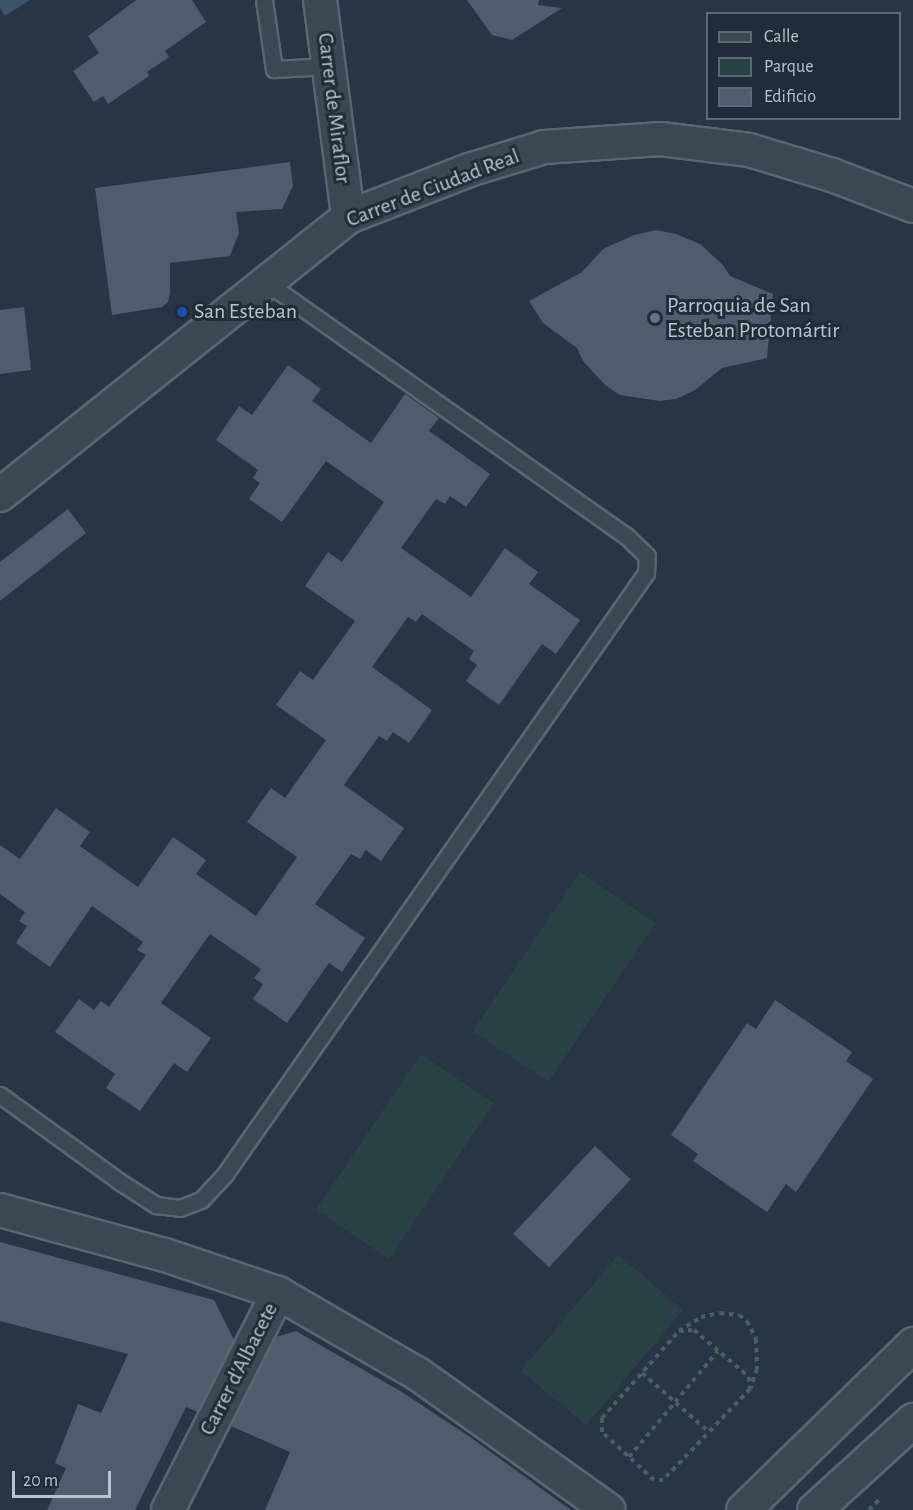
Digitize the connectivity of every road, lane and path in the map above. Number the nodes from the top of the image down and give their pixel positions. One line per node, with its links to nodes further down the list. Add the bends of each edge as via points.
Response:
1 (264, 0): 3 (lane, via 274,69)
2 (320, 0): 3 (street, Carrer de Miraflor)
3 (328, 66): 5 (street, Carrer de Miraflor)
4 (913, 206): 5 (street, Carrer de Ciudad Real, via 832,175 749,150 661,139 544,147 469,170)
5 (348, 217): 6 (street, Carrer de Ciudad Real)
6 (266, 282): 7 (street, Carrer de Ciudad Real); 8 (lane, via 626,536 647,556 646,573 230,1166 201,1200 180,1208 156,1205)
7 (0, 495)
8 (0, 1095)
9 (0, 1210): 10 (street, via 165,1255)
10 (278, 1293): 20 (street, Carrer d'Albacete); 21 (street, via 418,1374)
11 (679, 1331): 13 (path, via 694,1330); 14 (path); 15 (path, via 701,1317 720,1313 739,1315 747,1321 756,1340 758,1369)
12 (913, 1344): 22 (street)
13 (718, 1351): 15 (path, via 749,1377); 16 (path)
14 (642, 1373): 16 (path); 19 (path, via 602,1418 602,1432)
15 (750, 1389): 18 (path)
16 (675, 1402): 18 (path); 19 (path)
17 (913, 1420): 23 (street)
18 (709, 1432): 19 (path, via 663,1480 654,1480)
19 (629, 1456)
20 (168, 1510)
21 (609, 1510)
22 (743, 1510)
23 (814, 1510)

